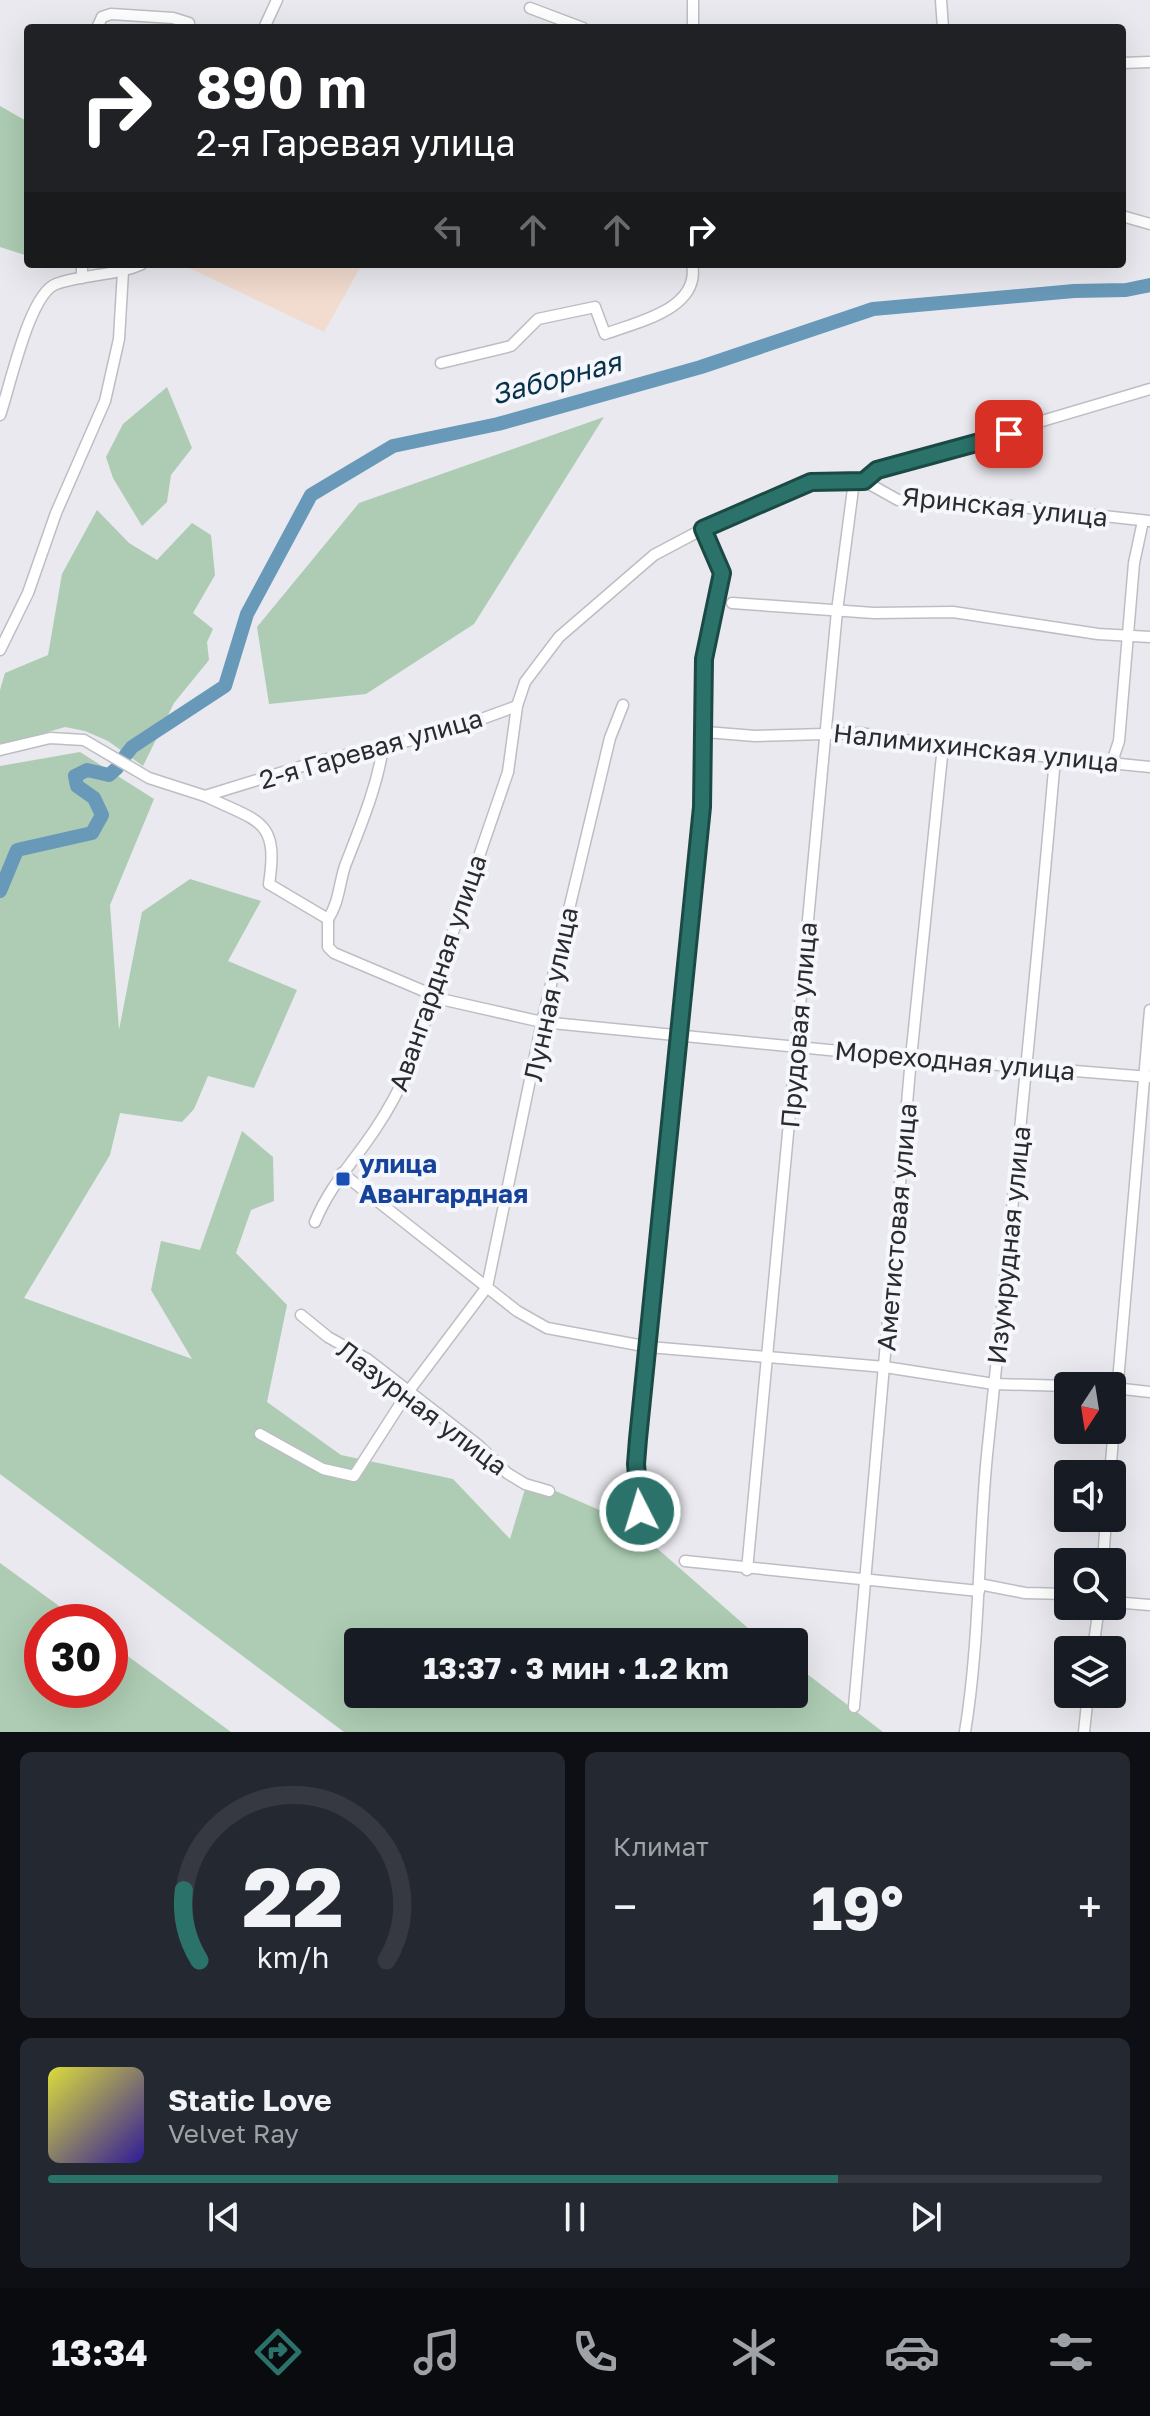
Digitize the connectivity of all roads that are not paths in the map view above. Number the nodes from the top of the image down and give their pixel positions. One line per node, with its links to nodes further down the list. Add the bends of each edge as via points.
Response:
1 (277, 0): 7 (street)
2 (693, 0): 9 (street)
3 (941, 0): 10 (street)
4 (530, 8): 8 (street)
5 (189, 23): 6 (street, via 111,14)
6 (99, 24)
7 (266, 24)
8 (572, 24)
9 (693, 24)
10 (943, 24)
11 (1150, 62): 12 (street)
12 (1126, 63)
13 (1126, 217): 14 (street)
14 (1150, 224)
15 (82, 268): 19 (street)
16 (131, 268): 18 (street)
17 (693, 268): 20 (street, via 689,290 669,310 605,334 595,307 538,319 511,346)
18 (123, 271): 19 (street); 28 (street, via 119,339 105,401)
19 (82, 278): 22 (street, via 52,286 42,297)
20 (441, 363)
21 (1150, 389): 23 (street, via 877,470)
22 (0, 415)
23 (859, 481): 24 (street, Яринская улица, via 898,500 974,502); 25 (street, 2-я Гаревая улица, via 811,482); 27 (street, Прудовая улица)
24 (1147, 521): 29 (street, via 1134,563)
25 (703, 529): 33 (street, 2-я Гаревая улица, via 654,555 559,637 525,682); 35 (street, via 722,573 704,659)
26 (732, 603): 27 (street)
27 (837, 611): 29 (street, via 953,612); 34 (street, Прудовая улица)
28 (4, 633): 31 (street)
29 (1129, 635): 30 (street); 40 (street, via 1119,741)
30 (1150, 637)
31 (0, 650)
32 (623, 705): 46 (street, Лунная улица, via 610,738)
33 (517, 706): 37 (street, 2-я Гаревая улица, via 443,733); 44 (street, Авангардная улица, via 508,772)
34 (826, 731): 35 (street, Налимихинская улица, via 755,736); 36 (street, Налимихинская улица); 48 (street, Прудовая улица)
35 (706, 732): 47 (street)
36 (943, 746): 39 (street, Налимихинская улица); 49 (street, Аметистовая улица)
37 (383, 747): 42 (street, 2-я Гаревая улица); 43 (street, via 374,789)
38 (0, 750): 42 (street, via 50,738 84,740 149,778)
39 (1055, 758): 40 (street, Налимихинская улица); 50 (street, Изумрудная улица)
40 (1112, 762): 41 (street, Налимихинская улица)
41 (1150, 767)
42 (205, 796): 43 (street, via 268,832 274,848 269,884)
43 (328, 919): 44 (street, Мореходная улица, via 328,947 334,953)
44 (432, 993): 46 (street, Мореходная улица); 52 (street, Авангардная улица, via 398,1095)
45 (1150, 1010): 51 (street)
46 (542, 1022): 47 (street, Мореходная улица); 54 (street, Лунная улица)
47 (680, 1037): 48 (street, Мореходная улица); 56 (street)
48 (797, 1046): 49 (street, Мореходная улица); 57 (street, Прудовая улица)
49 (911, 1058): 50 (street, Мореходная улица); 58 (street, Аметистовая улица)
50 (1028, 1068): 51 (street, Мореходная улица); 60 (street, Изумрудная улица)
51 (1146, 1076): 59 (street)
52 (342, 1173): 53 (street, Авангардная улица); 54 (street)
53 (315, 1222)
54 (487, 1287): 56 (street, via 547,1328); 63 (street)
55 (301, 1315): 63 (street, Лазурная улица)
56 (649, 1347): 57 (street); 67 (street, via 636,1464)
57 (767, 1355): 58 (street); 69 (street, Прудовая улица)
58 (885, 1367): 60 (street); 70 (street, Аметистовая улица)
59 (1117, 1372)
60 (994, 1384): 61 (street); 71 (street, Изумрудная улица)
61 (1054, 1386)
62 (1126, 1389): 64 (street)
63 (408, 1392): 65 (street, via 354,1476 323,1469); 66 (street, Лазурная улица, via 507,1473)
64 (1150, 1392)
65 (260, 1434)
66 (549, 1491)
67 (640, 1511)
68 (685, 1561): 69 (street)
69 (747, 1570): 70 (street)
70 (864, 1579): 71 (street); 75 (street, Аметистовая улица)
71 (979, 1588): 72 (street); 77 (street, Изумрудная улица)
72 (1054, 1594)
73 (1126, 1603): 74 (street)
74 (1150, 1605)
75 (854, 1707)
76 (1087, 1708): 78 (street)
77 (965, 1732)
78 (1084, 1732)

